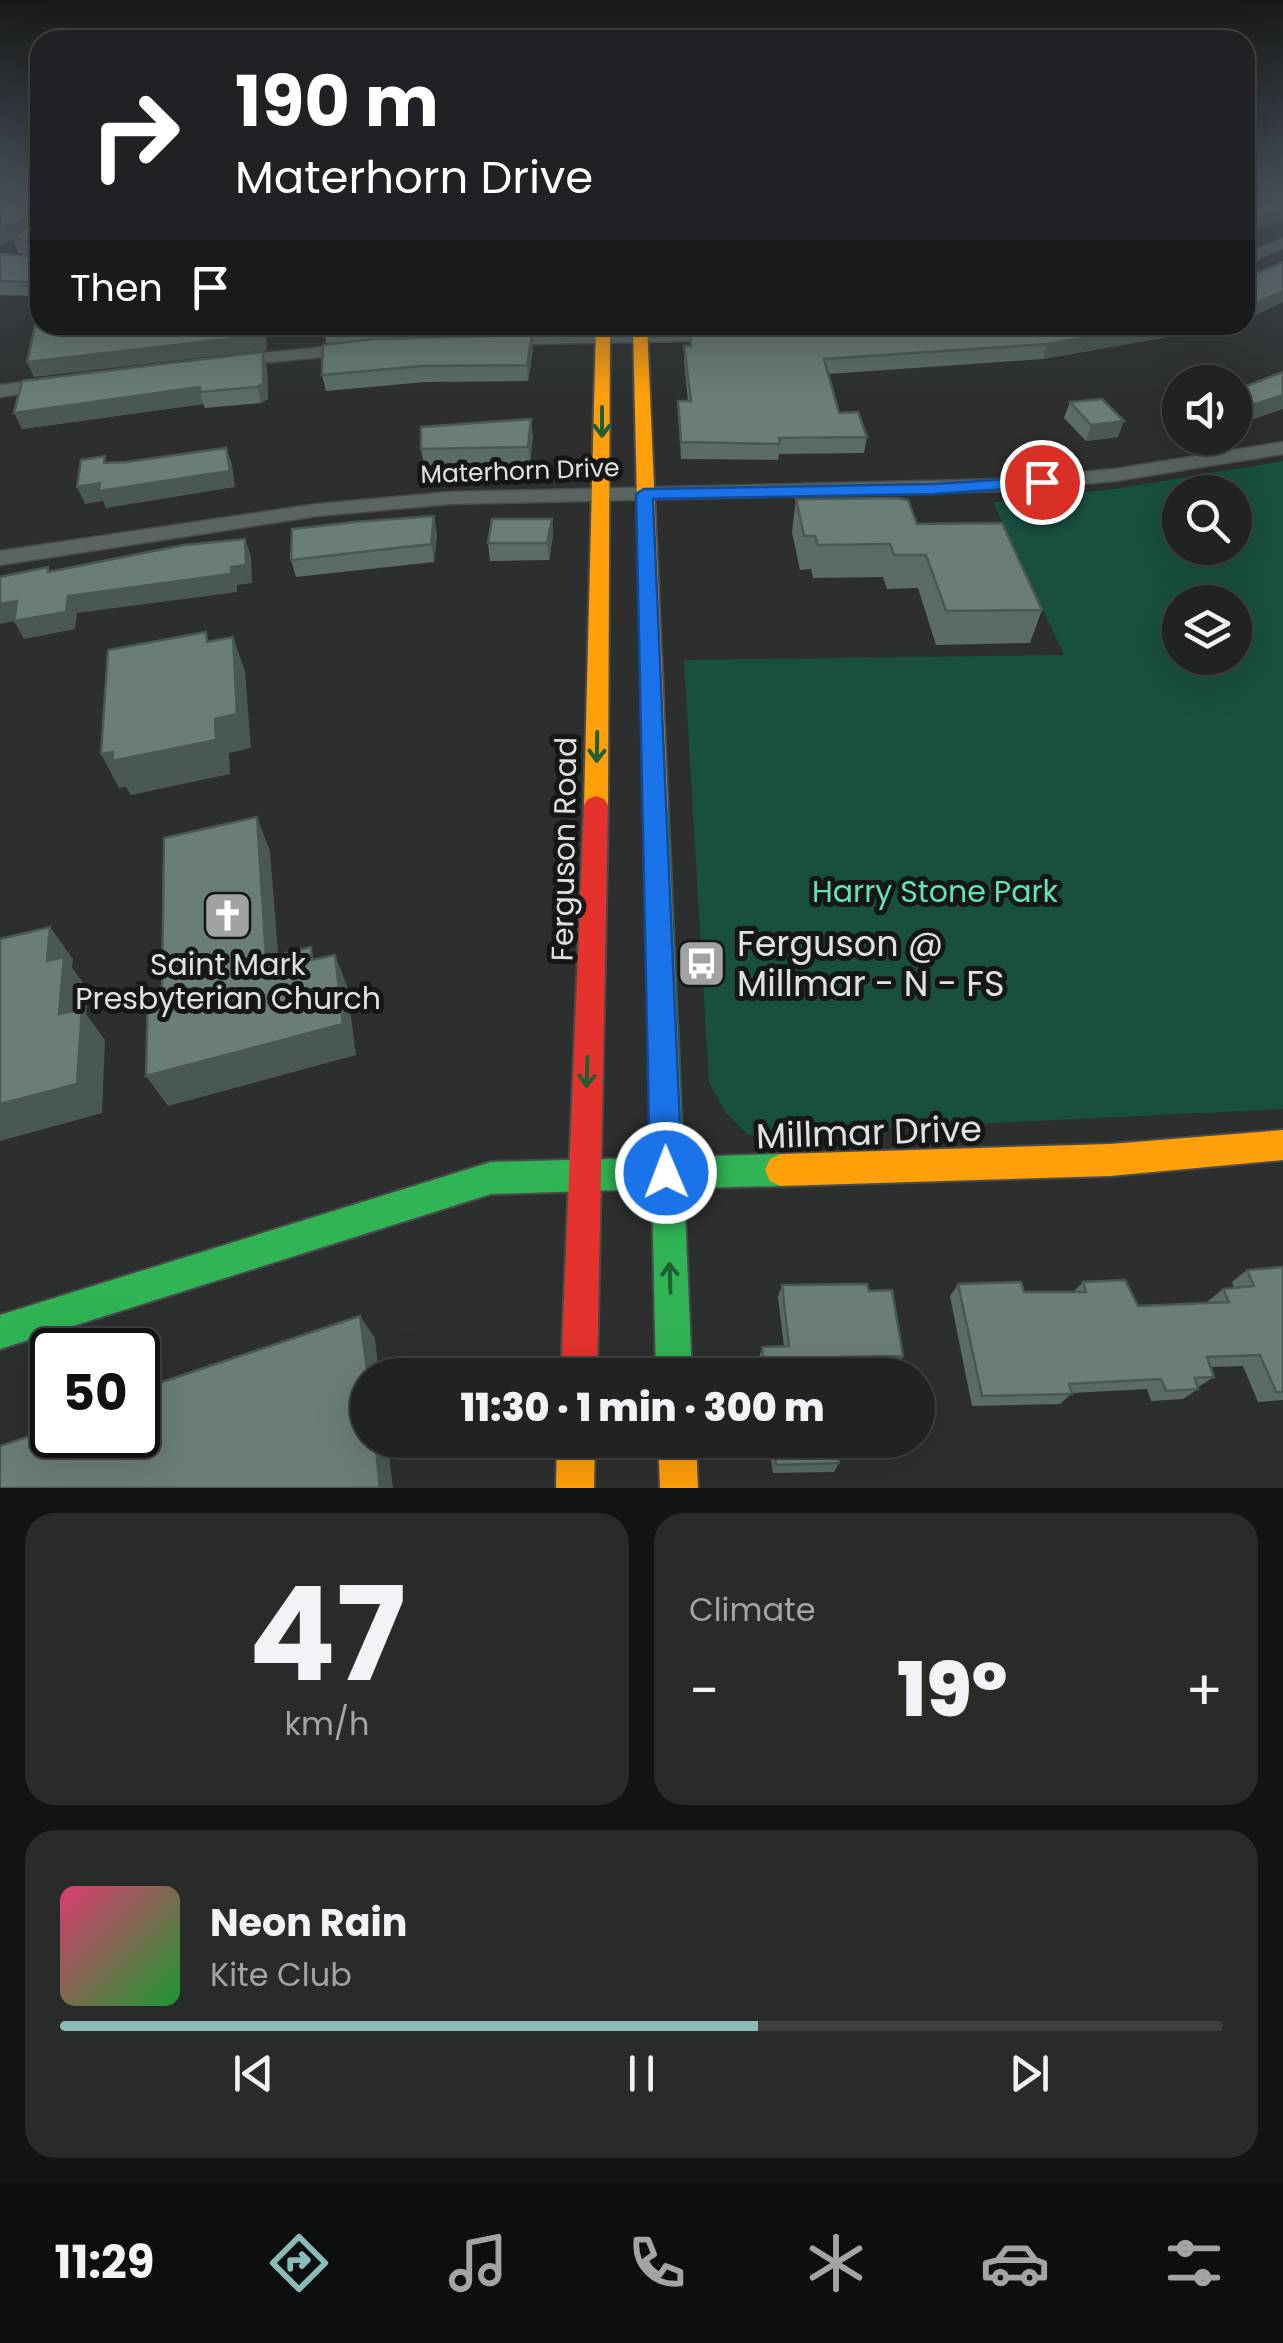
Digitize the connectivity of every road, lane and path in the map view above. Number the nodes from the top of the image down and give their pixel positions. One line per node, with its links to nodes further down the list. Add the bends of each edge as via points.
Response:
1 (562, 335): 6 (street)
2 (603, 335): 12 (main road, Ferguson Road, one-way to 12)
3 (641, 335): 13 (main road)
4 (718, 335): 5 (street)
5 (744, 336)
6 (481, 341)
7 (368, 348): 8 (street)
8 (217, 363)
9 (70, 381): 10 (street)
10 (0, 391)
11 (1283, 448): 13 (street, Materhorn Drive, via 1006,486)
12 (601, 494): 13 (street, Materhorn Drive); 14 (street, Materhorn Drive, via 317,510); 17 (main road, Ferguson Road, one-way to 17)
13 (644, 494): 16 (main road)
14 (0, 558)
15 (1283, 1145): 16 (main road, Millmar Drive, via 1110,1160)
16 (666, 1173): 17 (main road, Millmar Drive); 20 (main road, one-way to 16)
17 (584, 1174): 18 (main road, Millmar Drive, via 491,1178); 19 (main road, Ferguson Road)
18 (0, 1332)
19 (579, 1358)
20 (673, 1358)
21 (576, 1458): 23 (main road)
22 (678, 1458): 24 (main road)
23 (575, 1488)
24 (679, 1488)

